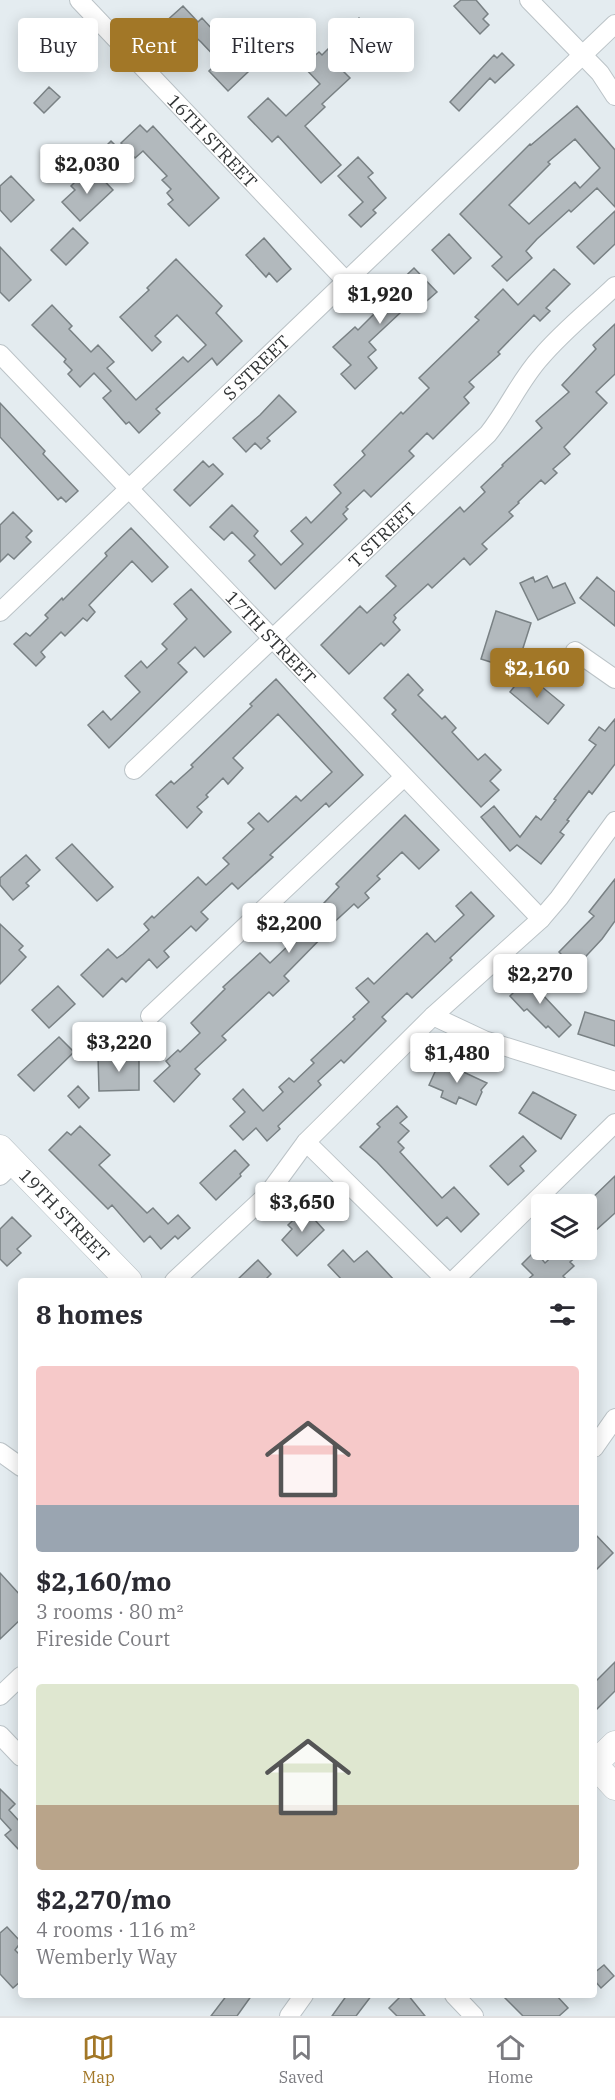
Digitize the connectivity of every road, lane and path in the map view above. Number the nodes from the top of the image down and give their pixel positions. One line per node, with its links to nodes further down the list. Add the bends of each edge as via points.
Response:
1 (79, 0): 6 (street, 16TH STREET)
2 (529, 0): 4 (street)
3 (615, 24): 4 (street, S STREET)
4 (583, 55): 5 (street); 6 (street, S STREET)
5 (615, 96)
6 (346, 281): 9 (street, S STREET)
7 (615, 286): 11 (street, T STREET, via 542,355 488,434)
8 (0, 354): 9 (street, 17TH STREET)
9 (130, 489): 10 (street, S STREET); 11 (street, 17TH STREET)
10 (0, 612)
11 (272, 638): 14 (street, T STREET); 15 (street, 17TH STREET)
12 (575, 651): 13 (street)
13 (615, 679)
14 (134, 770)
15 (404, 777): 17 (street, 17TH STREET); 18 (street)
16 (615, 821): 17 (street)
17 (541, 919): 19 (street)
18 (150, 1016)
19 (433, 1016): 20 (street, via 484,1040); 22 (street)
20 (615, 1081)
21 (615, 1123): 27 (street)
22 (306, 1142): 25 (street, via 268,1194); 26 (street)
23 (5, 1162): 24 (street, 19TH STREET)
24 (126, 1278)
25 (177, 1278)
26 (444, 1278)
27 (456, 1278)
28 (615, 1418): 29 (street)
29 (597, 1444)
30 (0, 1452): 31 (street)
31 (18, 1465)
32 (18, 1679): 33 (street)
33 (0, 1696)
34 (0, 1735): 36 (street)
35 (615, 1744): 37 (street)
36 (18, 1754)
37 (597, 1761)
38 (597, 1767): 39 (street)
39 (615, 1787)
40 (302, 1998): 42 (street)
41 (457, 1998): 43 (street)
42 (289, 2016)
43 (474, 2016)

